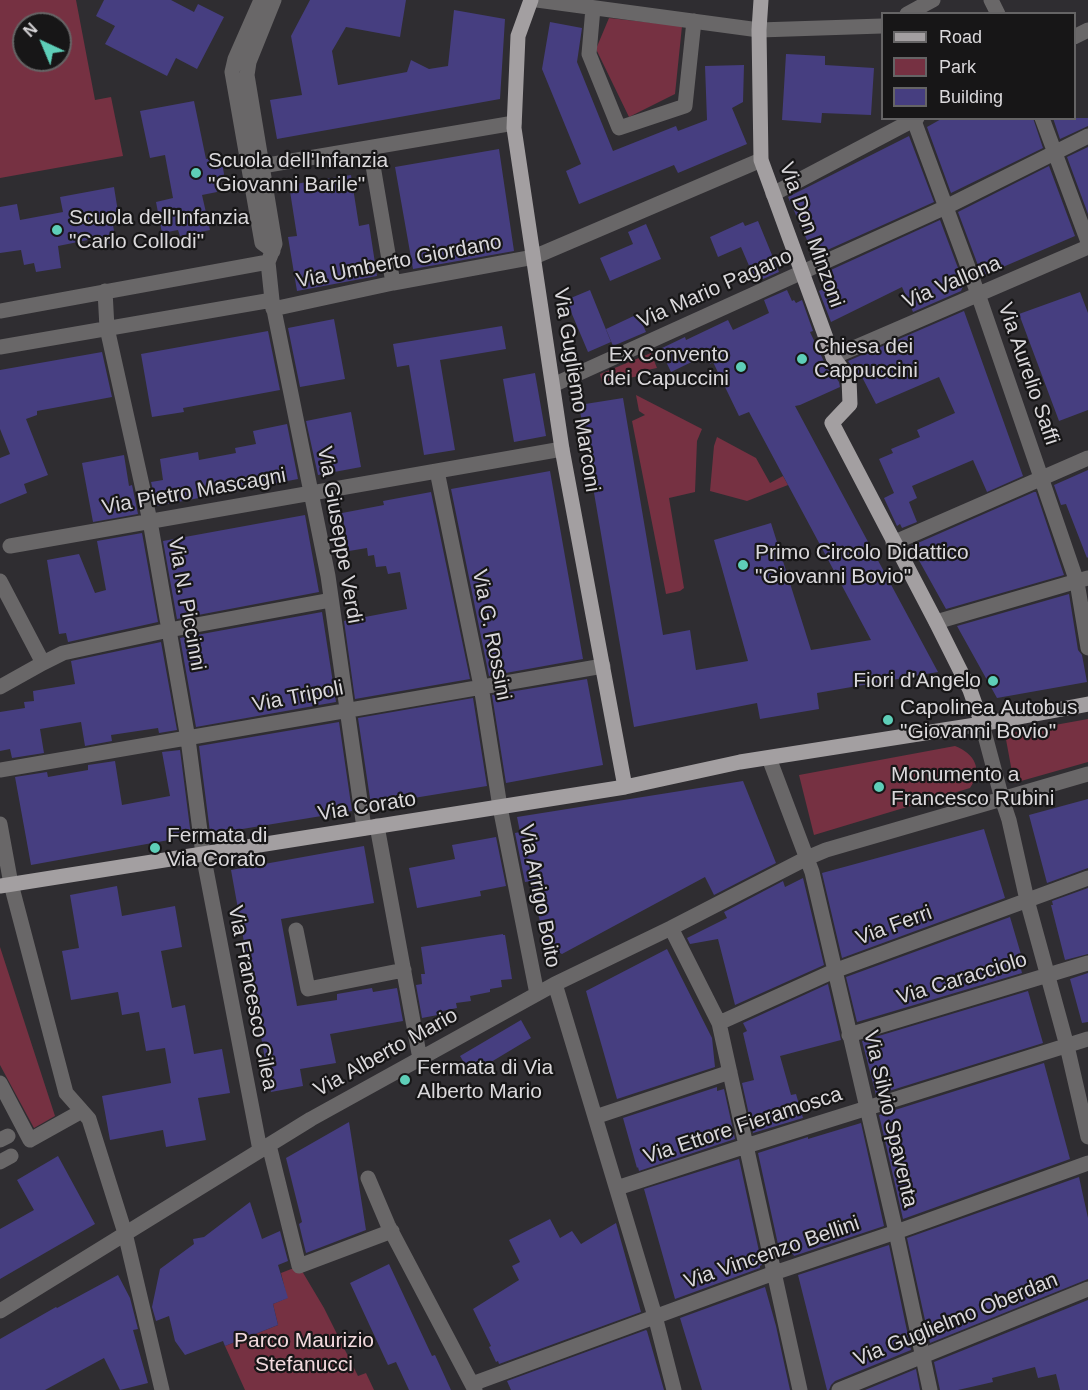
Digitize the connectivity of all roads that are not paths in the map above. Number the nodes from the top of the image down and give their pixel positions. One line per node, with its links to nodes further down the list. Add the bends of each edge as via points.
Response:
1 (261, 0): 24 (street, Via Giuseppe Verdi, via 232,72 262,243)
2 (274, 0): 20 (street, Via Giuseppe Verdi, via 249,62 248,75)
3 (531, 0): 15 (main road, Via Gugliemo Marconi, via 518,36)
4 (537, 0): 7 (street)
5 (761, 0): 11 (main road, Via Don Minzoni)
6 (933, 0): 8 (street)
7 (593, 8): 9 (street); 9 (street, via 589,54 619,128 685,106)
8 (911, 12)
9 (694, 21): 11 (street)
10 (881, 27): 11 (street)
11 (759, 30): 19 (main road, Via Don Minzoni)
12 (913, 120): 21 (street)
13 (915, 120): 22 (street, Via Aurelio Saffi)
14 (1043, 120): 18 (street)
15 (514, 123): 17 (street); 25 (main road, Via Gugliemo Marconi)
16 (1088, 136): 18 (street, Via Mario Pagano)
17 (370, 148): 20 (street); 27 (street)
18 (1055, 153): 22 (street, Via Mario Pagano); 23 (street)
19 (761, 160): 21 (main road, Via Don Minzoni); 25 (street, Via Umberto Giordano)
20 (262, 166): 24 (street, Via Giuseppe Verdi, via 275,244)
21 (773, 194): 26 (main road, Via Don Minzoni)
22 (946, 207): 26 (street, Via Mario Pagano); 29 (street, Via Aurelio Saffi)
23 (1088, 244): 29 (street, Via Vallona)
24 (271, 256): 28 (street, Via Umberto Giordano); 30 (street, Via Giuseppe Verdi)
25 (534, 256): 27 (street, Via Umberto Giordano); 35 (main road, Via Gugliemo Marconi)
26 (802, 272): 34 (main road, Via Don Minzoni); 35 (street, Via Mario Pagano)
27 (393, 283): 30 (street, Via Umberto Giordano)
28 (105, 291): 31 (street, Via Umberto Giordano); 32 (street, Via N. Piccinni)
29 (978, 294): 34 (street, Via Vallona); 39 (street, Via Aurelio Saffi)
30 (273, 304): 32 (street, Via Umberto Giordano); 40 (street, Via Giuseppe Verdi)
31 (0, 311)
32 (108, 328): 33 (street); 41 (street, Via N. Piccinni)
33 (0, 347)
34 (833, 357): 42 (main road, Via Don Minzoni, via 849,380 850,404 832,423)
35 (553, 385): 36 (main road, Via Gugliemo Marconi)
36 (562, 449): 38 (street, Via Pietro Mascagni); 51 (main road, Via Gugliemo Marconi)
37 (1088, 458): 39 (street)
38 (437, 471): 40 (street, Via Pietro Mascagni); 52 (street, Via G. Rossini)
39 (1041, 478): 42 (street); 44 (street, Via Aurelio Saffi)
40 (311, 493): 41 (street, Via Pietro Mascagni); 46 (street, Via Giuseppe Verdi)
41 (150, 521): 43 (street, Via Pietro Mascagni); 48 (street, Via N. Piccinni)
42 (893, 543): 47 (main road, Via Don Minzoni)
43 (10, 546)
44 (1083, 580): 47 (street); 49 (street, Via Aurelio Saffi)
45 (0, 581): 50 (street)
46 (331, 600): 48 (street); 55 (street, Via Giuseppe Verdi)
47 (936, 622): 56 (main road, Via Don Minzoni, via 970,690)
48 (169, 630): 50 (street, via 63,653); 57 (street, Via N. Piccinni)
49 (1088, 648)
50 (43, 663): 53 (street)
51 (603, 666): 52 (street, Via Tripoli); 61 (main road, Via Gugliemo Marconi)
52 (482, 686): 55 (street, Via Tripoli); 63 (street, Via G. Rossini)
53 (0, 687)
54 (1088, 704): 56 (main road, Via Corato)
55 (347, 709): 57 (street, Via Tripoli); 65 (street, Via Giuseppe Verdi)
56 (982, 724): 58 (main road, Via Corato); 62 (street)
57 (188, 739): 59 (street, Via Tripoli); 66 (street, Via N. Piccinni)
58 (769, 758): 61 (main road, Via Corato); 67 (street, Via Silvio Spaventa)
59 (0, 770)
60 (1088, 774): 62 (street, Via Alberto Mario)
61 (625, 787): 63 (main road, Via Corato)
62 (1002, 799): 67 (street, Via Alberto Mario); 70 (street)
63 (500, 807): 65 (main road, Via Corato); 78 (street, Via Arrigo Boito)
64 (0, 824): 69 (street)
65 (371, 827): 66 (main road, Via Corato); 74 (street, Via Giuseppe Verdi)
66 (203, 854): 69 (main road, Via Corato); 91 (street, Via Francesco Cilea)
67 (807, 858): 71 (street, Via Alberto Mario); 75 (street, Via Silvio Spaventa)
68 (1088, 878): 70 (street, Via Ferri)
69 (5, 885): 87 (street, via 66,1093)
70 (1027, 900): 75 (street, Via Ferri); 76 (street)
71 (671, 928): 77 (street, Via Alberto Mario); 79 (street)
72 (296, 930): 74 (street, via 308,989)
73 (1088, 963): 76 (street, Via Caracciolo)
74 (404, 970): 83 (street, Via Giuseppe Verdi)
75 (834, 971): 79 (street, Via Ferri); 80 (street, Via Silvio Spaventa)
76 (1048, 975): 80 (street, Via Caracciolo); 82 (street)
77 (555, 984): 78 (street, Via Alberto Mario); 88 (street)
78 (537, 994): 83 (street, Via Alberto Mario)
79 (719, 1023): 84 (street)
80 (849, 1035): 86 (street, Via Silvio Spaventa)
81 (1088, 1040): 82 (street, Via Ettore Fieramosca)
82 (1067, 1046): 86 (street, Via Ettore Fieramosca); 89 (street)
83 (420, 1059): 91 (street, Via Alberto Mario)
84 (730, 1072): 88 (street); 90 (street)
85 (0, 1083): 87 (street, via 30,1140)
86 (866, 1109): 90 (street, Via Ettore Fieramosca); 96 (street, Via Silvio Spaventa)
87 (82, 1112): 97 (street, via 89,1119)
88 (595, 1117): 94 (street)
89 (1088, 1137)
90 (746, 1146): 94 (street, Via Ettore Fieramosca); 98 (street)
91 (264, 1148): 95 (street, Via Francesco Cilea, via 299,1266); 97 (street, Via Alberto Mario)
92 (1088, 1163): 96 (street, Via Vincenzo Bellini)
93 (369, 1178): 95 (street)
94 (616, 1188): 101 (street)
95 (392, 1232): 103 (street)
96 (896, 1232): 98 (street, Via Vincenzo Bellini); 102 (street, Via Silvio Spaventa)
97 (125, 1233): 100 (street, Via Alberto Mario); 104 (street)
98 (774, 1273): 101 (street, Via Vincenzo Bellini); 106 (street)
99 (1088, 1289): 102 (street, Via Guglielmo Oberdan)
100 (0, 1311)
101 (655, 1316): 103 (street, Via Vincenzo Bellini); 105 (street)
102 (922, 1356): 107 (street, Via Guglielmo Oberdan); 108 (street, Via Silvio Spaventa)
103 (473, 1387)
104 (162, 1390)
105 (674, 1390)
106 (800, 1390)
107 (839, 1390)
108 (930, 1390)

